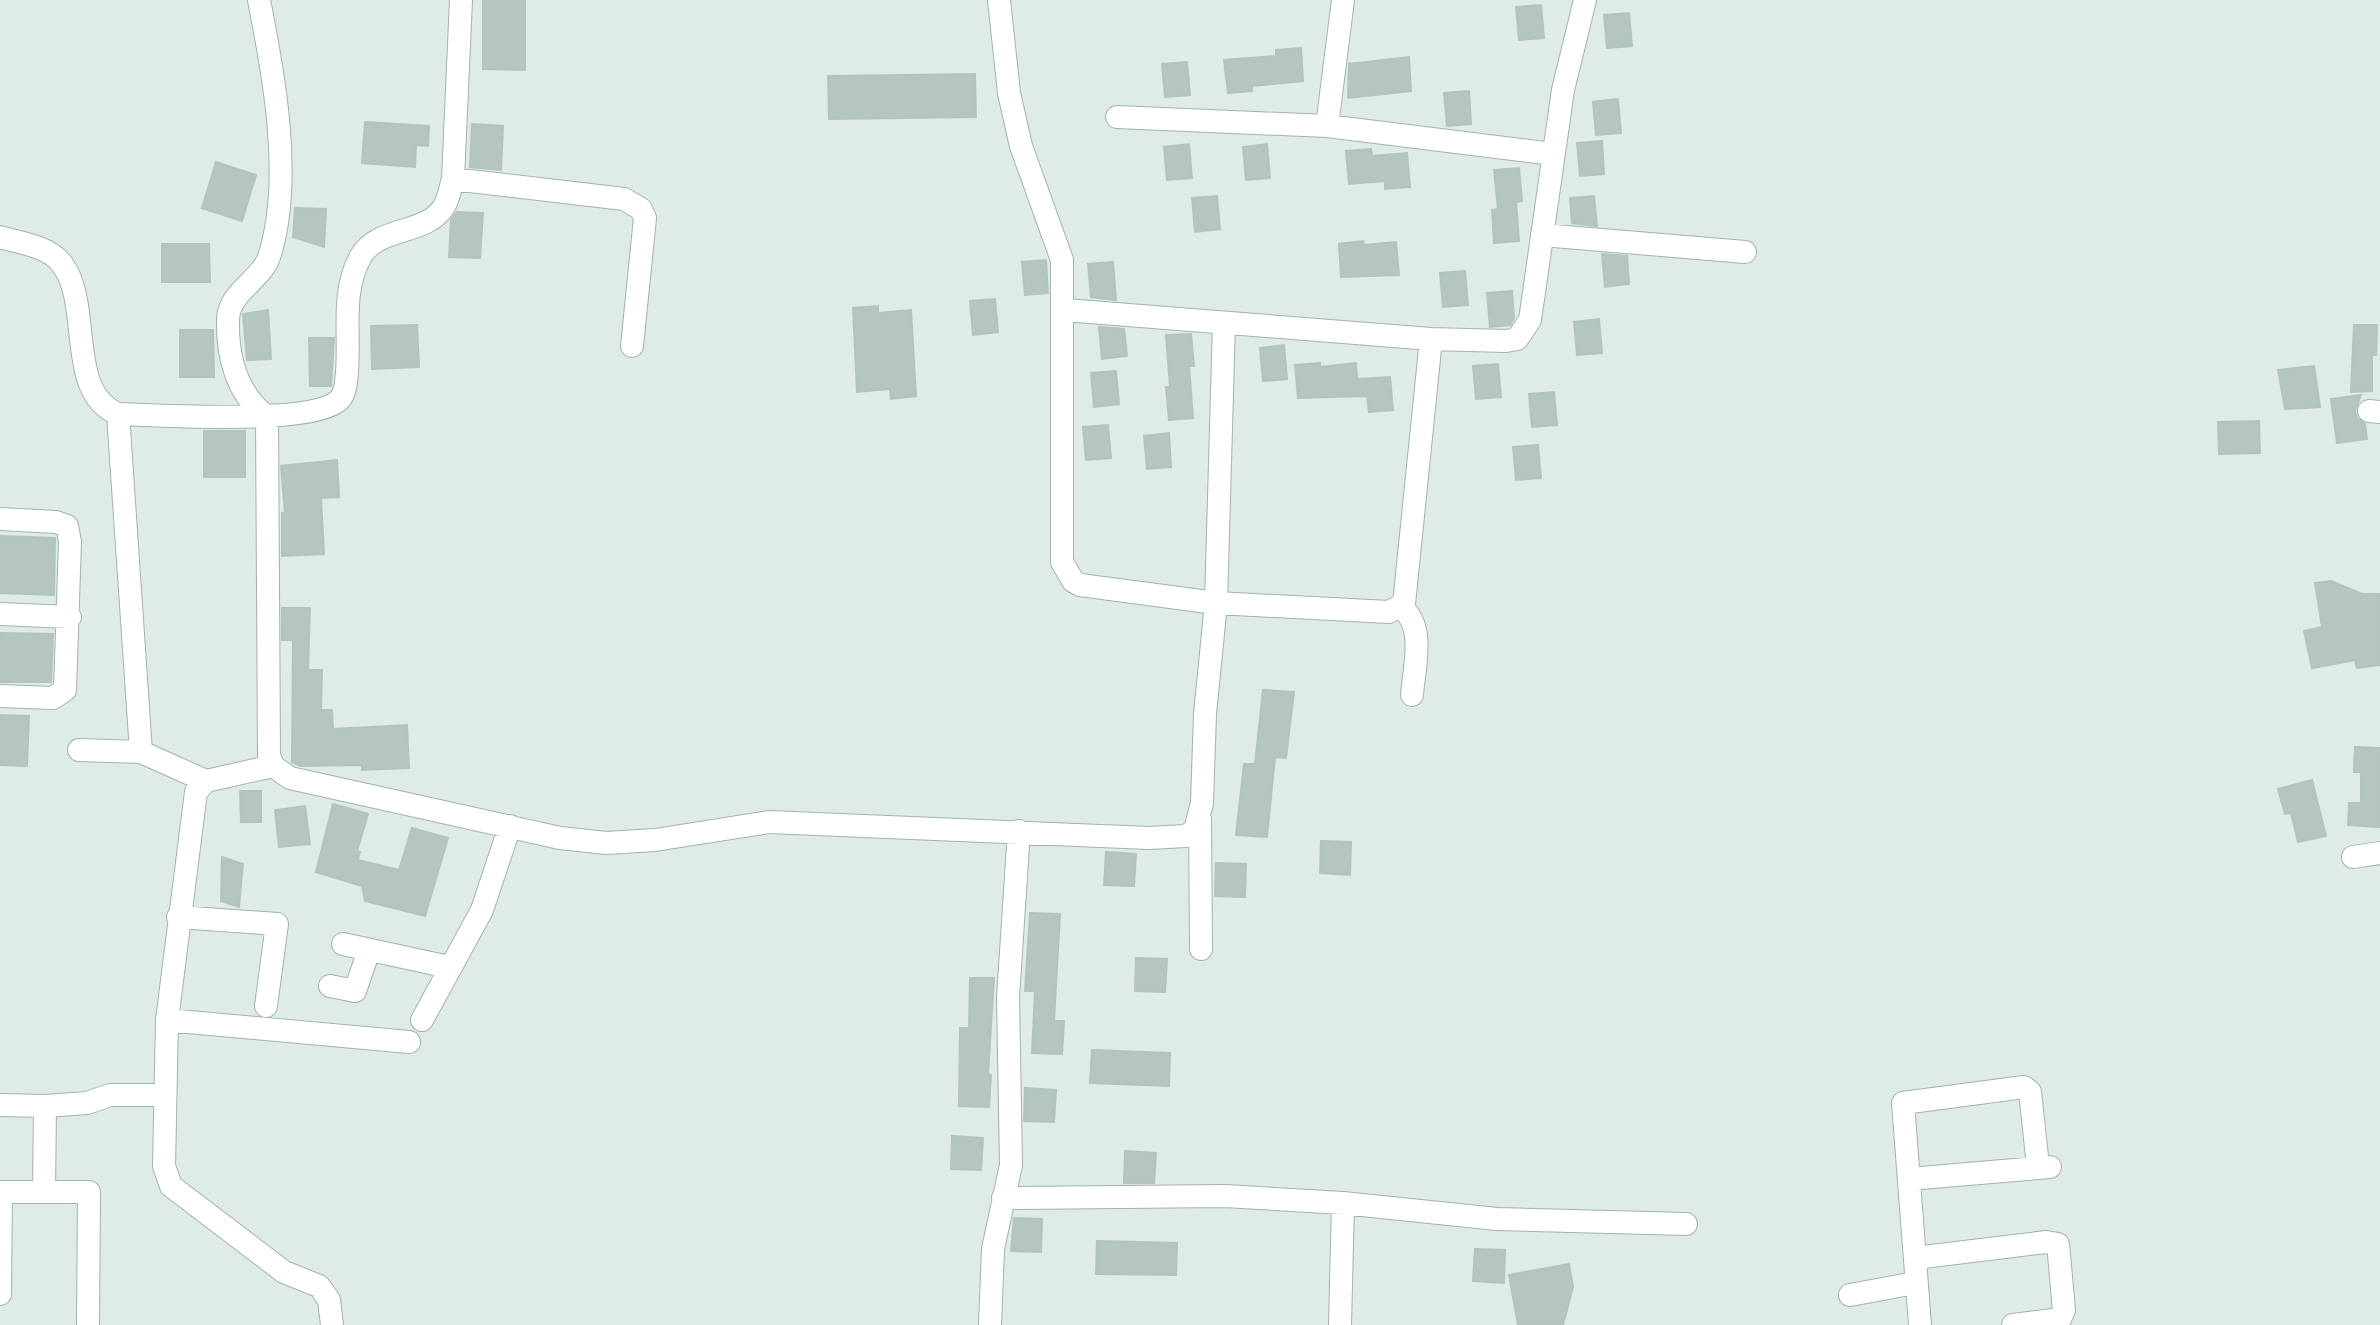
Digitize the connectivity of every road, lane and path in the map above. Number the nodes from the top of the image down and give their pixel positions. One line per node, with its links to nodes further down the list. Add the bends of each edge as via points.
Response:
1 (259, 0): 18 (street, via 279,125 276,221 270,256 235,299 228,321 237,380 250,403)
2 (461, 0): 9 (street)
3 (999, 0): 13 (street, via 1009,93 1021,146 1058,242)
4 (1343, 0): 7 (street)
5 (1585, 0): 8 (street)
6 (1117, 117): 7 (street)
7 (1327, 126): 8 (street)
8 (1553, 154): 10 (street)
9 (453, 179): 16 (street, via 624,199 641,209 645,218); 18 (street, via 436,215 384,237 362,254 347,311 346,385 340,399)
10 (1542, 235): 12 (street); 15 (street, via 1530,320 1517,339)
11 (0, 237): 17 (street, via 61,262 78,315 89,386 103,407)
12 (1745, 252)
13 (1065, 310): 14 (street); 20 (street, via 1062,551 1067,572 1080,585 1105,591)
14 (1224, 323): 15 (street); 20 (street)
15 (1431, 339): 21 (street, via 1408,587)
16 (632, 346)
17 (118, 414): 18 (street); 27 (street)
18 (267, 417): 28 (street)
19 (0, 519): 23 (street, via 67,526)
20 (1216, 603): 21 (street, via 1389,612); 30 (street)
21 (1401, 607): 24 (street, via 1416,627)
22 (0, 614): 23 (street)
23 (70, 617): 25 (street, via 61,696)
24 (1412, 695)
25 (0, 696)
26 (79, 750): 27 (street)
27 (141, 752): 29 (street)
28 (273, 766): 29 (street); 31 (street, via 290,778)
29 (206, 781): 35 (street, via 196,792)
30 (1200, 819): 32 (street, via 1195,830 1172,838); 37 (street)
31 (520, 829): 32 (street, via 606,843 769,822); 39 (street)
32 (1019, 831): 50 (street, via 1008,997 1012,1145)
33 (2380, 853): 34 (street)
34 (2353, 857)
35 (178, 917): 41 (street, via 277,924); 42 (street)
36 (343, 944): 38 (street)
37 (1201, 949)
38 (369, 950): 39 (street); 40 (street, via 355,991)
39 (449, 967): 43 (street)
40 (330, 986)
41 (266, 1006)
42 (167, 1020): 44 (street); 45 (street)
43 (422, 1020)
44 (409, 1042)
45 (163, 1095): 47 (street, via 110,1095 87,1103); 58 (street, via 164,1166 171,1186 284,1272 319,1286 329,1300)
46 (0, 1105): 47 (street)
47 (45, 1106): 49 (street)
48 (1909, 1179): 48 (street, via 2044,1166 2030,1092 2024,1087 1903,1103); 53 (street)
49 (44, 1192): 55 (street, via 1,1192); 57 (street, via 89,1192)
50 (1003, 1198): 51 (street, via 1225,1196); 59 (street, via 993,1249)
51 (1343, 1203): 52 (street, via 1497,1219); 60 (street)
52 (1686, 1224)
53 (1915, 1258): 54 (street); 62 (street, via 2058,1244 2064,1310 2060,1319)
54 (1915, 1283): 56 (street); 61 (street)
55 (0, 1294)
56 (1850, 1295)
57 (88, 1325)
58 (332, 1325)
59 (990, 1325)
60 (1340, 1325)
61 (1920, 1325)
62 (2013, 1325)

